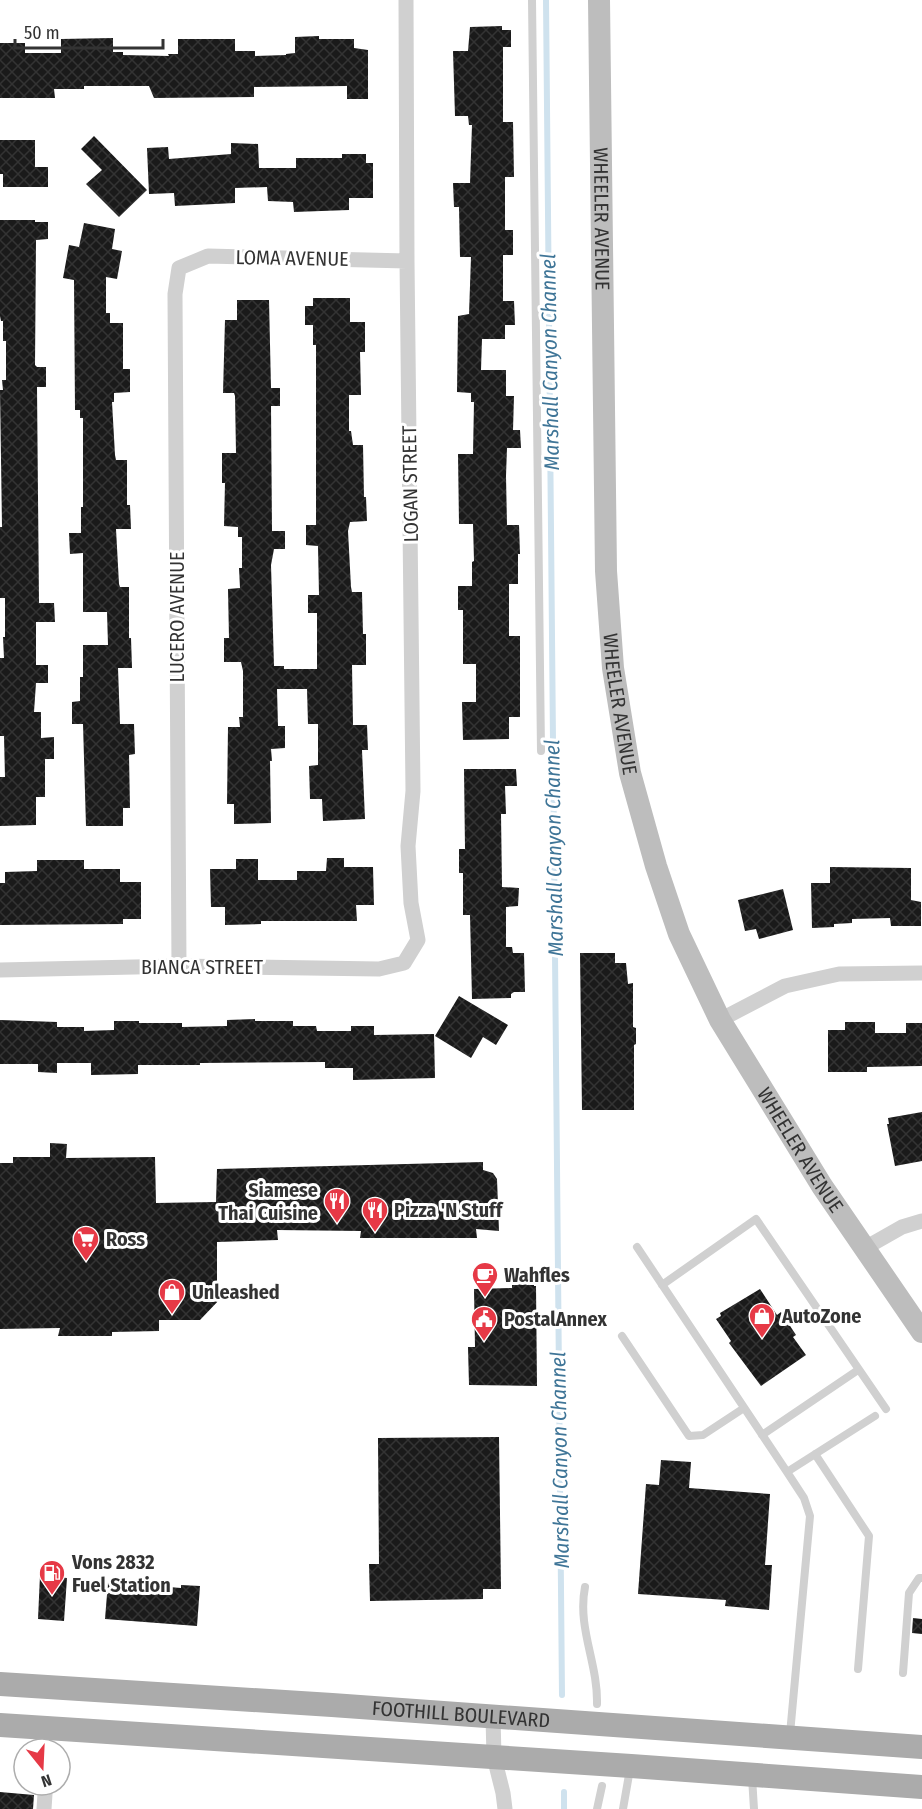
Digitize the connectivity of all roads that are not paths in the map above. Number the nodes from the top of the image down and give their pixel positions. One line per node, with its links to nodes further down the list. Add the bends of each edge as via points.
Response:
1 (406, 0): 4 (street, LOGAN STREET)
2 (532, 0): 6 (lane)
3 (599, 0): 11 (main road, WHEELER AVENUE, via 606,559 614,668 630,774 656,866 679,934)
4 (406, 261): 5 (street, LOMA AVENUE, via 208,256); 7 (street, LOGAN STREET, via 413,791 408,846 411,903 418,940)
5 (179, 268): 8 (street, LUCERO AVENUE, via 175,294)
6 (541, 751)
7 (404, 963): 8 (street, BIANCA STREET, via 379,969)
8 (179, 966): 9 (street, BIANCA STREET)
9 (0, 970)
10 (922, 973): 11 (street, via 839,974 796,984)
11 (720, 1020): 14 (main road, WHEELER AVENUE, via 798,1149)
12 (922, 1221): 14 (street)
13 (637, 1247): 15 (lane)
14 (865, 1248): 16 (main road, WHEELER AVENUE)
15 (662, 1285): 18 (lane, via 756,1219); 19 (lane)
16 (922, 1332)
17 (622, 1336): 19 (lane, via 689,1436 703,1434)
18 (858, 1370): 20 (lane); 22 (lane)
19 (744, 1408): 22 (lane)
20 (886, 1409)
21 (875, 1416): 23 (lane)
22 (762, 1435): 24 (lane)
23 (815, 1454): 24 (lane); 27 (lane, via 869,1536)
24 (787, 1473): 33 (lane, via 804,1498 810,1516)
25 (922, 1578): 28 (lane, via 909,1593)
26 (585, 1587): 30 (lane, via 582,1615 598,1685)
27 (858, 1669)
28 (903, 1673)
29 (0, 1684): 31 (main road, FOOTHILL BOULEVARD)
30 (600, 1715): 31 (main road, FOOTHILL BOULEVARD); 33 (main road, FOOTHILL BOULEVARD)
31 (493, 1717): 35 (street)
32 (0, 1725): 35 (main road, FOOTHILL BOULEVARD)
33 (790, 1738): 34 (main road, FOOTHILL BOULEVARD)
34 (922, 1748)
35 (494, 1757): 37 (main road, FOOTHILL BOULEVARD, via 531,1759); 40 (street)
36 (631, 1766): 37 (main road, FOOTHILL BOULEVARD); 38 (main road, FOOTHILL BOULEVARD); 42 (lane)
37 (604, 1775): 41 (lane)
38 (752, 1775): 39 (main road, FOOTHILL BOULEVARD); 43 (lane)
39 (922, 1787)
40 (505, 1809)
41 (597, 1809)
42 (623, 1809)
43 (753, 1809)

